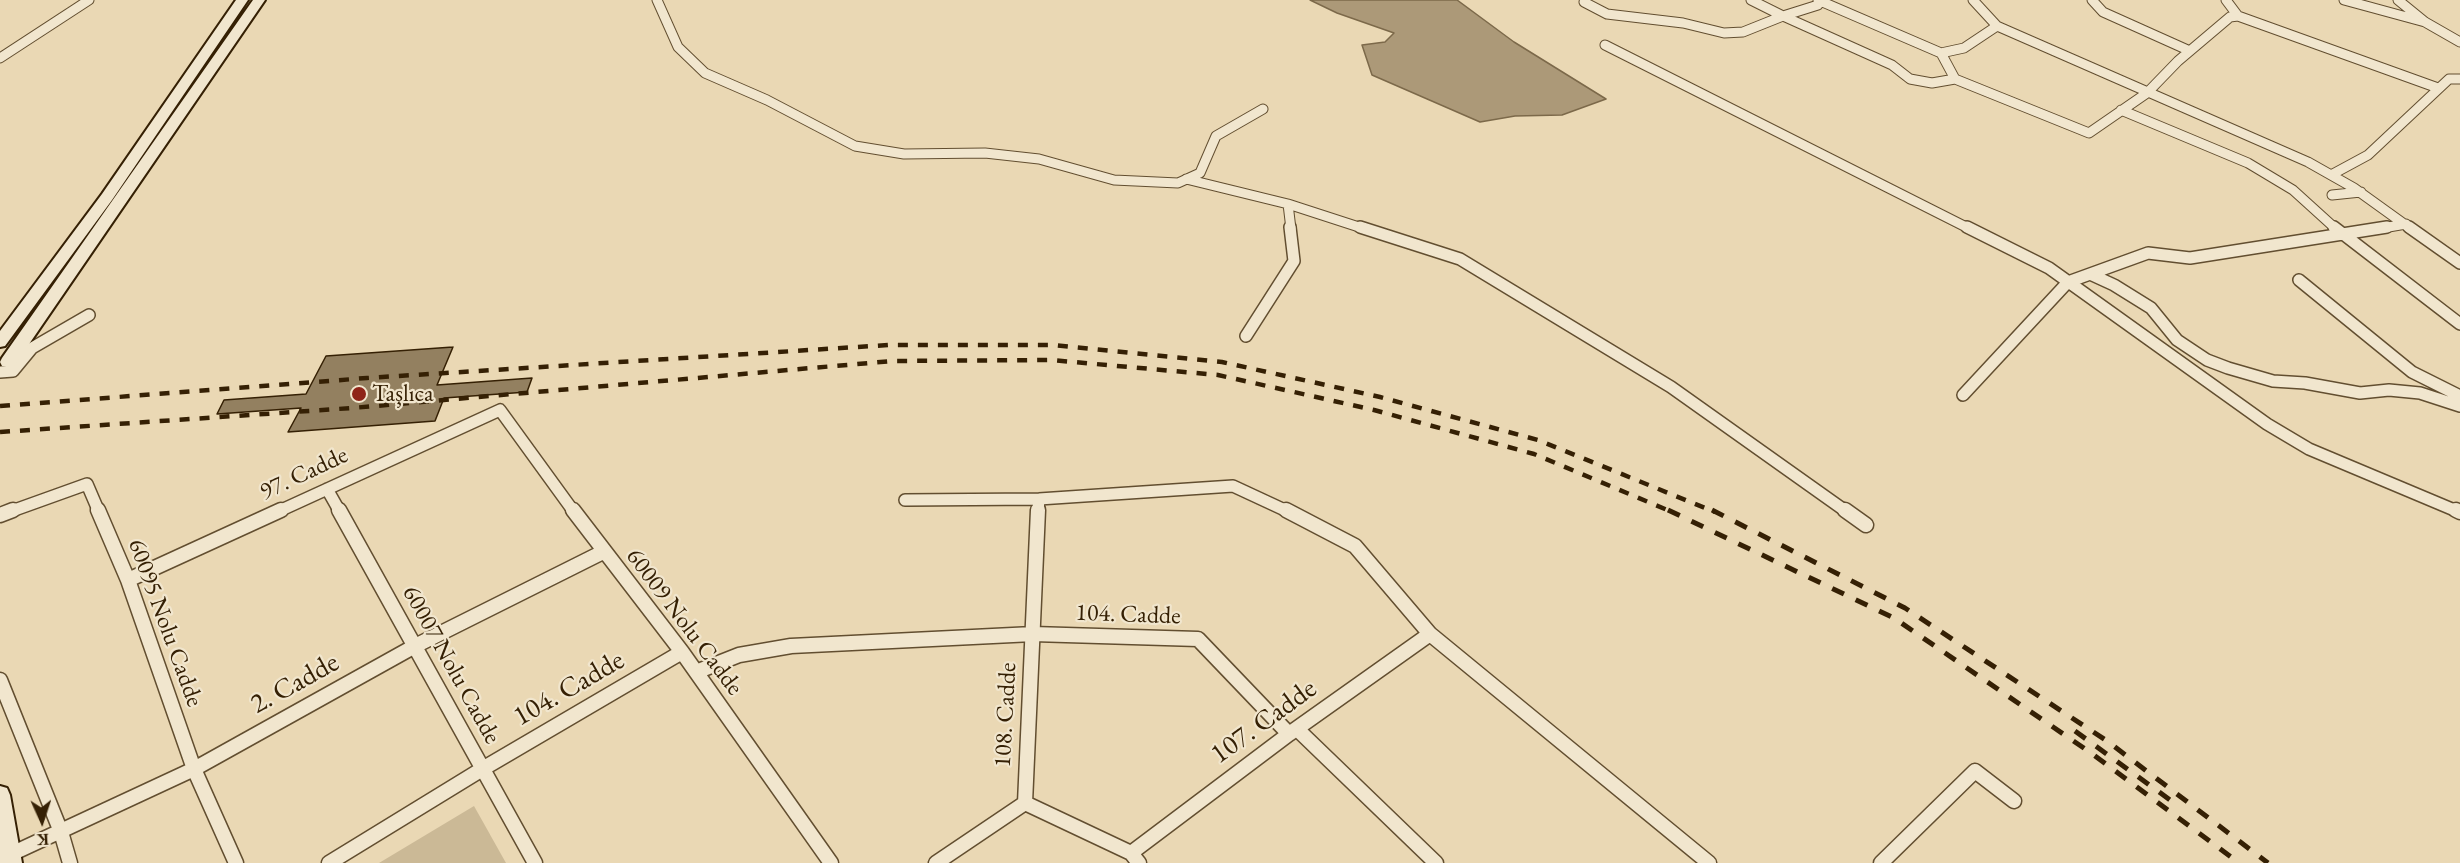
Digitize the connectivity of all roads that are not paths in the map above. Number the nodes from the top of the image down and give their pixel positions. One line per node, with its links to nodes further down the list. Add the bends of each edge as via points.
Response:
1 (89, 0): 22 (street)
2 (242, 0): 43 (main road, via 107,197)
3 (260, 0): 44 (main road)
4 (657, 0): 30 (street, via 678,46 705,73 855,146 904,154 985,153 1039,159 1114,180)
5 (1751, 0): 14 (street)
6 (1811, 0): 14 (street, via 1818,5)
7 (1818, 0): 21 (street)
8 (1973, 0): 17 (street)
9 (2092, 0): 20 (street, via 2103,12)
10 (2226, 0): 15 (street)
11 (2344, 0): 16 (street)
12 (2398, 0): 16 (street)
13 (1584, 2): 14 (street, via 1607,14 1683,23 1724,33 1743,32)
14 (1783, 16): 24 (street, via 1892,65 1910,79 1932,83)
15 (2238, 16): 20 (street, via 2230,17); 25 (street)
16 (2425, 22): 18 (street)
17 (1997, 26): 21 (street, via 1964,48); 26 (street)
18 (2460, 42)
19 (1605, 45): 39 (street, via 2049,268)
20 (2190, 51): 26 (street)
21 (1941, 54): 24 (street)
22 (0, 58)
23 (2460, 79): 25 (street, via 2449,80)
24 (1955, 80): 28 (street, via 2089,133)
25 (2438, 88): 29 (street, via 2368,155)
26 (2147, 93): 28 (street); 29 (street)
27 (1263, 110): 30 (street, via 1216,136 1200,173)
28 (2121, 110): 35 (street, via 2248,163 2293,190)
29 (2331, 175): 31 (street)
30 (1186, 180): 33 (street)
31 (2361, 192): 32 (street); 34 (street)
32 (2331, 195)
33 (1288, 204): 42 (street, via 1294,261); 54 (street, via 1460,259 1671,387)
34 (2406, 224): 35 (street); 36 (street)
35 (2342, 234): 37 (street, via 2190,258 2148,253); 41 (street)
36 (2460, 263)
37 (2090, 274): 39 (street); 47 (street, via 2151,308 2177,340 2207,360 2228,368 2273,381 2360,393 2420,393)
38 (2299, 280): 46 (street, via 2412,372)
39 (2068, 282): 45 (street); 52 (street, via 2267,424 2309,449)
40 (89, 315): 44 (street, via 32,348 13,371)
41 (2460, 324)
42 (1246, 336)
43 (0, 342)
44 (4, 367)
45 (1963, 395)
46 (2460, 396)
47 (2460, 406)
48 (500, 410): 49 (street, 97. Cadde); 55 (street, 60009 Nolu Cadde)
49 (327, 489): 56 (street, 97. Cadde); 59 (street, 60007 Nolu Cadde)
50 (1039, 499): 51 (street); 57 (street, 108. Cadde); 58 (street, via 1233,486 1355,546)
51 (905, 500)
52 (2460, 512)
53 (0, 515): 56 (street, 60095 Nolu Cadde, via 87,484)
54 (1866, 525)
55 (603, 552): 59 (street, 2. Cadde); 60 (street, 60009 Nolu Cadde)
56 (128, 580): 65 (street, 60095 Nolu Cadde)
57 (1033, 634): 61 (street, 104. Cadde, via 791,646 747,653); 63 (street, 104. Cadde, via 1198,639); 68 (street, 108. Cadde)
58 (1430, 634): 63 (street, 107. Cadde); 79 (street)
59 (415, 646): 64 (street, 60007 Nolu Cadde); 65 (street, 2. Cadde)
60 (681, 652): 61 (street, 60009 Nolu Cadde); 64 (street, 104. Cadde)
61 (696, 672): 76 (street, 60009 Nolu Cadde)
62 (0, 680): 69 (street)
63 (1293, 732): 70 (street, 107. Cadde); 78 (street, 104. Cadde)
64 (484, 768): 74 (street, 104. Cadde); 75 (street, 60007 Nolu Cadde)
65 (194, 769): 69 (street, 2. Cadde); 73 (street, 60095 Nolu Cadde)
66 (0, 795): 71 (main road)
67 (2014, 801): 80 (street, via 1976,771)
68 (1025, 803): 70 (street, 108. Cadde); 77 (street)
69 (61, 832): 71 (street, 2. Cadde); 72 (street)
70 (1135, 858)
71 (10, 859)
72 (70, 863)
73 (236, 863)
74 (329, 863)
75 (535, 863)
76 (831, 863)
77 (936, 863)
78 (1436, 863)
79 (1709, 863)
80 (1881, 863)

